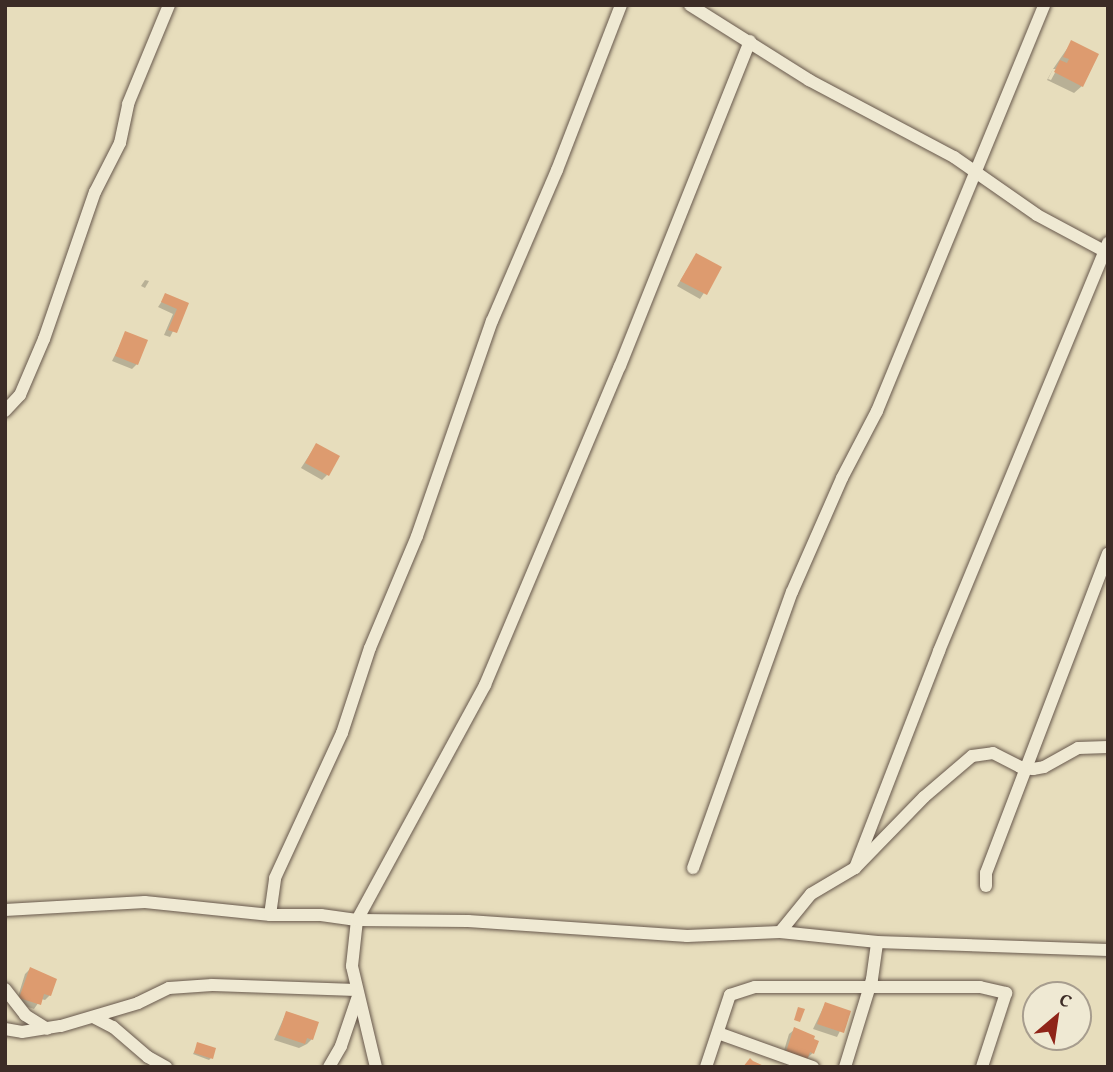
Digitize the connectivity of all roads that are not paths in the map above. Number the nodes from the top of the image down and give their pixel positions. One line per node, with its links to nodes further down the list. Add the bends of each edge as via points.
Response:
1 (169, 5): 8 (street, via 128,104 120,143 95,192 44,339 20,395)
2 (621, 5): 16 (street, via 492,321 418,536 370,648 341,733 275,878)
3 (690, 5): 5 (street)
4 (1044, 5): 6 (street)
5 (750, 41): 6 (street, via 809,80); 17 (street, via 485,685)
6 (976, 172): 7 (street, via 1037,215); 12 (street, via 877,411 792,592)
7 (1107, 249): 13 (street, via 949,626)
8 (5, 411)
9 (1108, 553): 11 (street)
10 (1108, 747): 11 (street, via 1077,748 1044,767)
11 (1028, 768): 13 (street, via 993,753 972,756 924,797); 14 (street, via 986,873)
12 (693, 868)
13 (855, 868): 18 (street, via 811,894)
14 (986, 886)
15 (5, 911): 16 (street, via 145,902)
16 (270, 915): 17 (street)
17 (357, 920): 18 (street, via 468,921 687,936); 23 (street, via 352,966)
18 (780, 932): 19 (street)
19 (877, 942): 20 (street); 21 (street)
20 (1108, 950)
21 (870, 987): 27 (street, via 755,987 730,995); 34 (street); 35 (street, via 980,987 1006,993)
22 (5, 989): 26 (street, via 25,1015)
23 (358, 992): 24 (street, via 212,985 169,988); 30 (street); 31 (street)
24 (95, 1017): 26 (street); 28 (street, via 113,1027)
25 (5, 1029): 26 (street)
26 (48, 1029)
27 (718, 1033): 32 (street); 33 (street)
28 (150, 1062): 29 (street)
29 (166, 1067)
30 (329, 1067)
31 (376, 1067)
32 (706, 1067)
33 (813, 1067)
34 (845, 1067)
35 (982, 1067)

